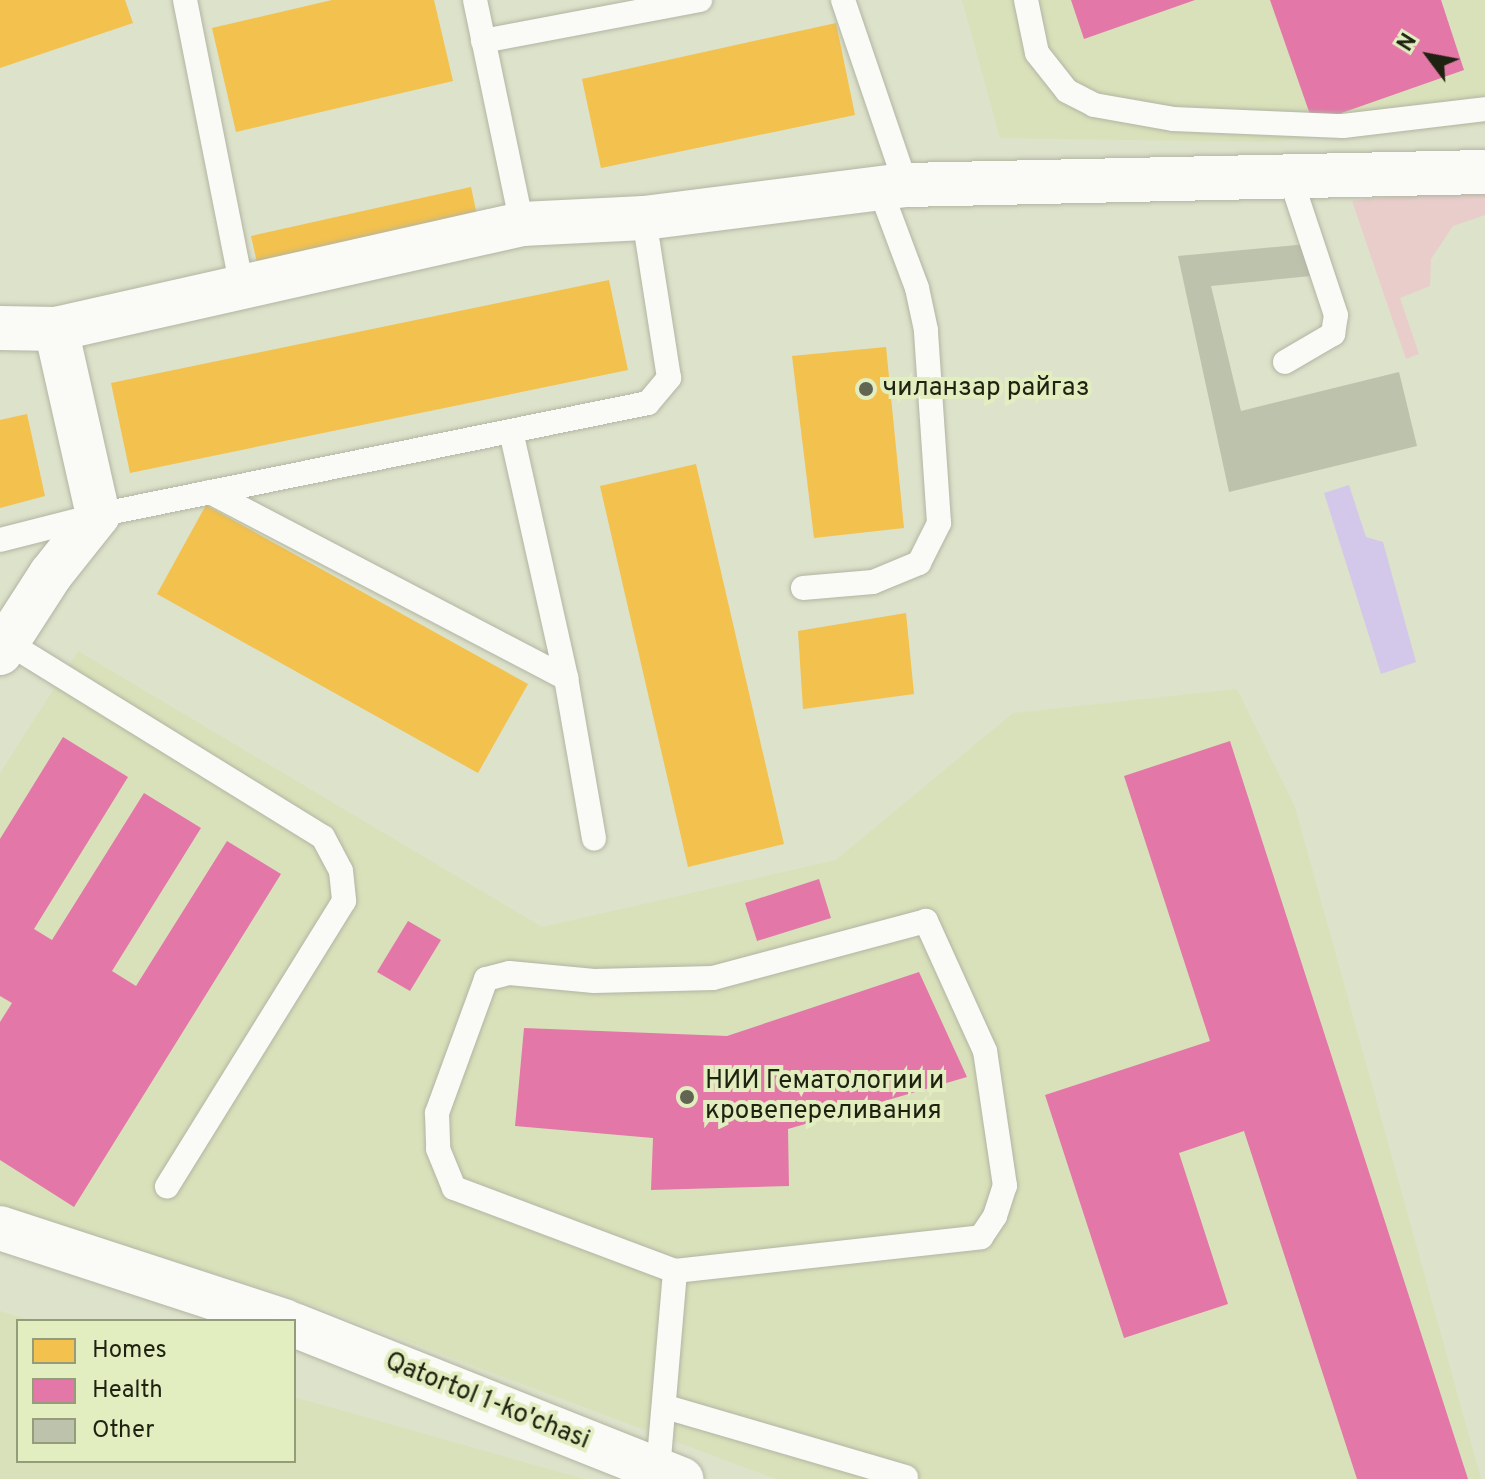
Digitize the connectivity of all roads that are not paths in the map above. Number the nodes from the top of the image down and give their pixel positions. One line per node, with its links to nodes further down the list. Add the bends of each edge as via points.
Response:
1 (185, 0): 13 (lane)
2 (475, 0): 6 (lane)
3 (700, 0): 6 (lane)
4 (843, 0): 10 (lane)
5 (1026, 0): 7 (lane, via 1037,53 1067,91 1094,105 1173,119 1343,126)
6 (483, 41): 12 (lane)
7 (1485, 109)
8 (1485, 172): 9 (street)
9 (1291, 180): 10 (street); 16 (lane, via 1336,315 1333,334)
10 (893, 187): 11 (street); 21 (lane, via 926,330 939,523 919,563 873,582)
11 (644, 218): 12 (street); 17 (lane, via 669,378 665,386 648,403)
12 (522, 224): 13 (street)
13 (242, 289): 15 (street)
14 (0, 328): 15 (street)
15 (56, 329): 19 (street)
16 (1285, 362)
17 (511, 431): 18 (lane); 23 (lane)
18 (210, 492): 19 (lane); 23 (lane)
19 (98, 515): 20 (lane); 22 (street)
20 (0, 540)
21 (803, 588)
22 (4, 647): 25 (lane, via 323,837 341,871 344,901)
23 (566, 678): 24 (lane)
24 (594, 839)
25 (167, 1187)
26 (0, 1228): 28 (street)
27 (675, 1271): 27 (lane, via 981,1237 1005,1186 985,1051 926,921 713,978 594,981 509,973 486,979 437,1113 438,1149 454,1188); 30 (lane)
28 (279, 1319)
29 (296, 1326): 31 (street, Qatortol 1-ko'chasi)
30 (666, 1407): 31 (lane); 32 (lane)
31 (669, 1474)
32 (906, 1477)

